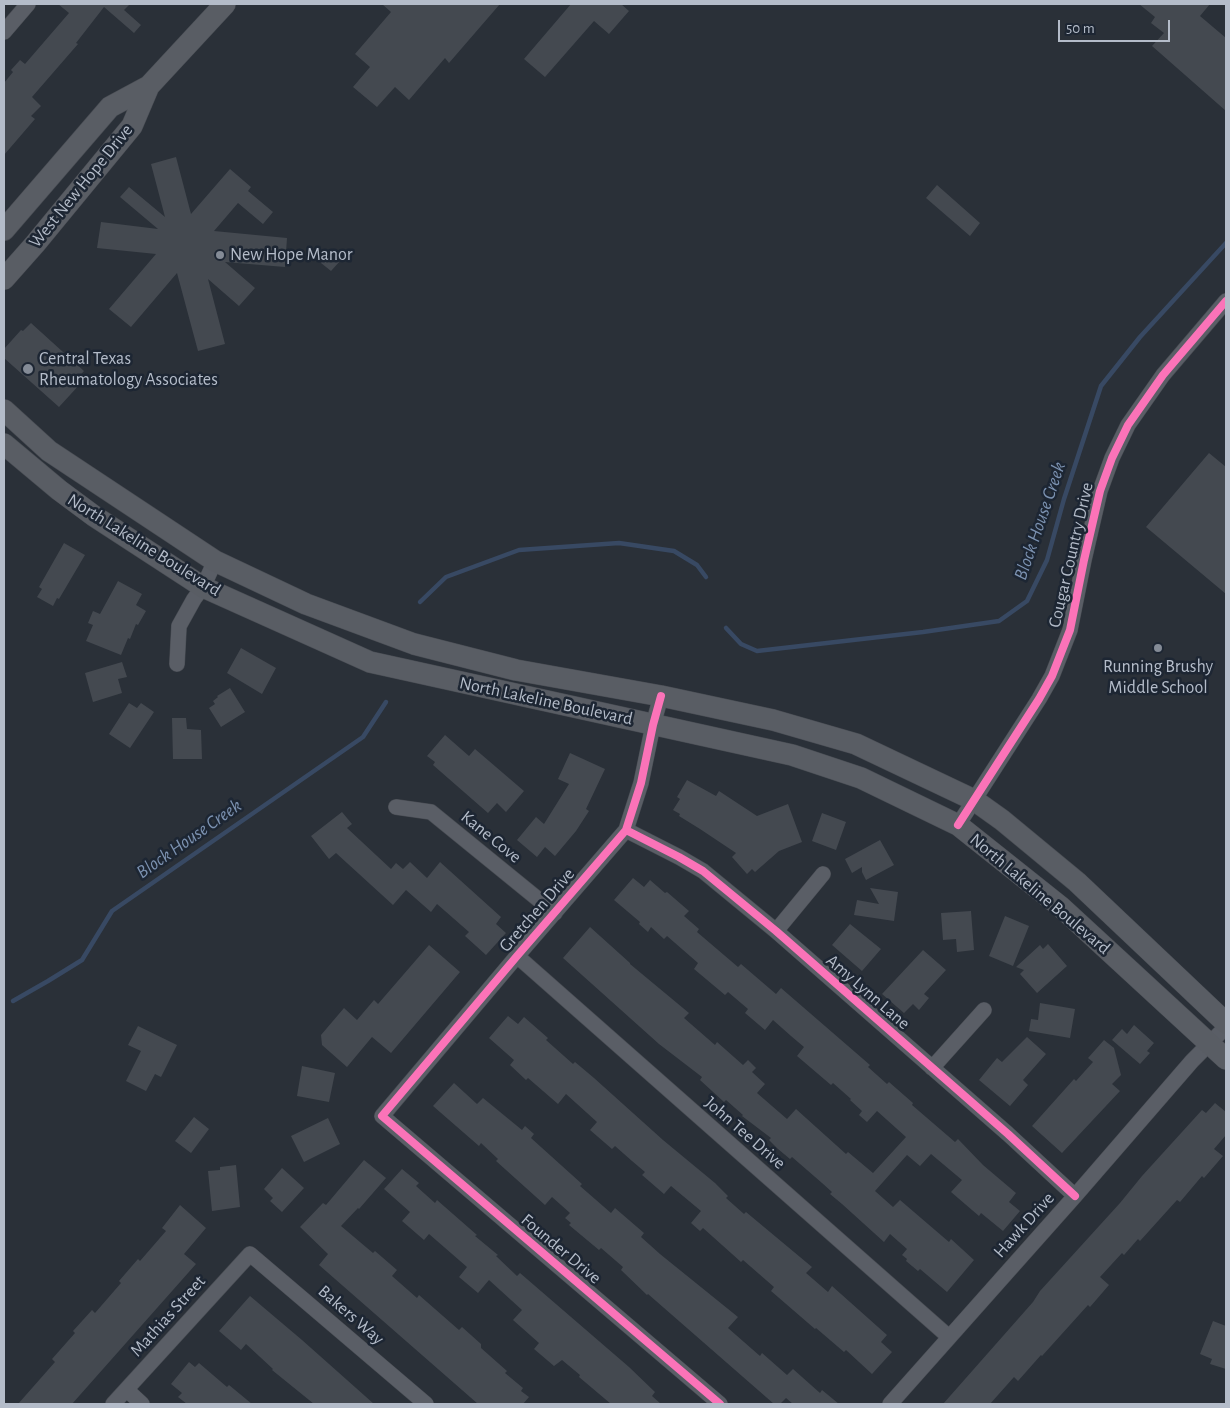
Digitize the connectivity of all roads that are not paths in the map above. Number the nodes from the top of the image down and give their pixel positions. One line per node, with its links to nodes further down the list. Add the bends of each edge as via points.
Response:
1 (28, 4): 3 (street)
2 (225, 4): 4 (main road, West New Hope Drive)
3 (4, 32)
4 (149, 86): 5 (main road, West New Hope Drive, via 110,107); 6 (main road, West New Hope Drive, via 132,126)
5 (4, 230)
6 (4, 279)
7 (1226, 301): 15 (street, Cougar Country Drive, via 1163,375 1124,433 1100,491 1070,630 1062,653 1039,699)
8 (4, 410): 10 (main road, North Lakeline Boulevard, via 49,451)
9 (4, 444): 11 (main road, North Lakeline Boulevard, via 94,516)
10 (215, 561): 11 (street); 13 (main road, North Lakeline Boulevard, via 306,604 414,644 516,670)
11 (203, 587): 12 (street, via 178,626); 14 (main road, North Lakeline Boulevard, via 370,662)
12 (177, 664)
13 (661, 696): 14 (street, Gretchen Drive); 15 (main road, North Lakeline Boulevard, via 772,720 856,744)
14 (653, 725): 17 (main road, North Lakeline Boulevard, via 792,755 861,778); 18 (street, Gretchen Drive, via 641,783)
15 (974, 800): 17 (street, Cougar Country Drive); 24 (main road, North Lakeline Boulevard, via 1077,882)
16 (396, 806): 20 (street, Kane Cove, via 431,812)
17 (958, 826): 25 (main road, North Lakeline Boulevard, via 1061,907)
18 (626, 830): 20 (street, Gretchen Drive); 21 (street, Amy Lynn Lane, via 703,871)
19 (823, 874): 21 (street)
20 (555, 913): 22 (street, Gretchen Drive)
21 (776, 931): 27 (street, Amy Lynn Lane)
22 (517, 956): 28 (street, Gretchen Drive); 31 (street, John Tee Drive)
23 (984, 1010): 27 (street)
24 (1226, 1025): 25 (street, Hawk Drive)
25 (1209, 1043): 26 (main road, North Lakeline Boulevard); 29 (street, Hawk Drive)
26 (1226, 1059)
27 (932, 1068): 29 (street, Amy Lynn Lane)
28 (382, 1116): 36 (street, Founder Drive)
29 (1074, 1196): 31 (street, Hawk Drive)
30 (250, 1254): 32 (street, Mathias Street); 35 (street, Bakers Way)
31 (949, 1337): 37 (street, Hawk Drive)
32 (126, 1390): 33 (street, Mathias Street); 34 (street)
33 (113, 1404)
34 (142, 1404)
35 (426, 1404)
36 (720, 1404)
37 (890, 1404)

